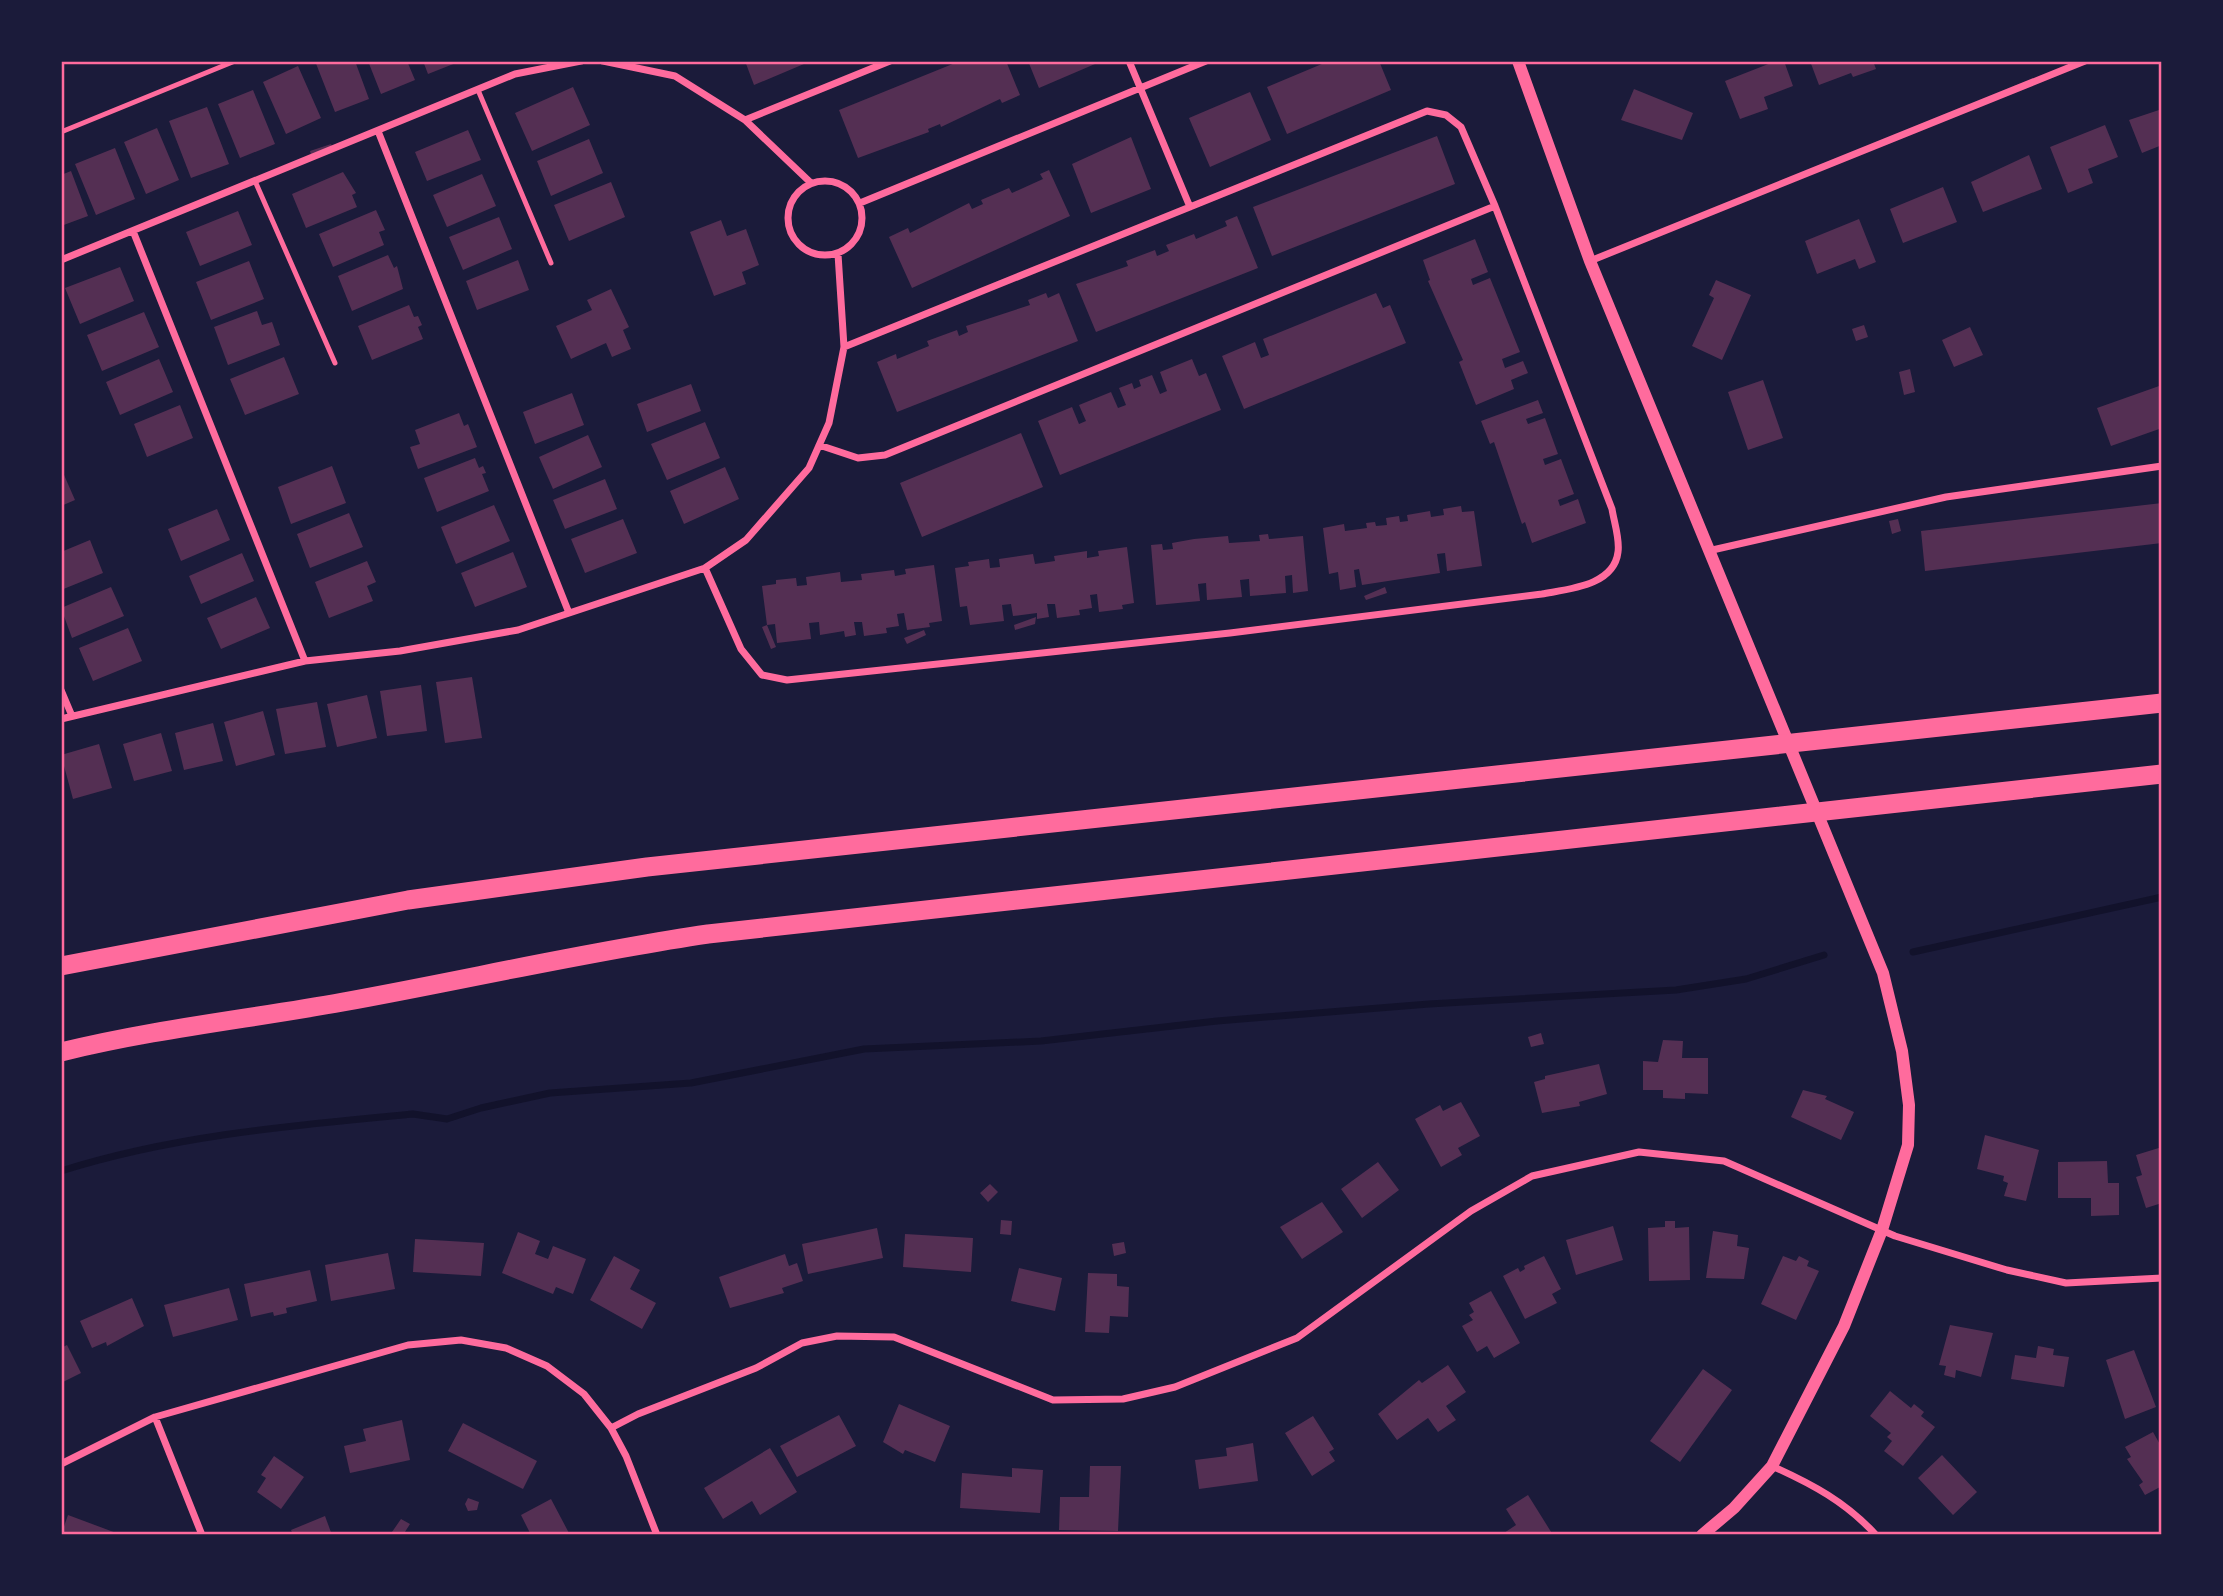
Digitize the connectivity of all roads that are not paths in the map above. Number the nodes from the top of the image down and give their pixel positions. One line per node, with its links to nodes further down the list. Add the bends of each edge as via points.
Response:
1 (235, 61): 16 (lane)
2 (533, 61): 11 (lane)
3 (581, 61): 11 (street)
4 (603, 61): 10 (street)
5 (890, 61): 14 (street)
6 (1129, 61): 12 (street)
7 (1206, 61): 12 (street)
8 (1518, 61): 25 (street)
9 (2085, 61): 25 (street)
10 (642, 64): 14 (street, via 675,76)
11 (537, 70): 13 (street)
12 (1140, 88): 19 (street); 21 (street)
13 (478, 90): 15 (street); 26 (lane)
14 (745, 120): 18 (street)
15 (378, 131): 17 (street); 33 (street)
16 (61, 132)
17 (255, 181): 22 (street); 28 (lane)
18 (811, 183): 19 (street, via 839,182); 23 (street, via 796,194 788,210 790,231 807,251)
19 (860, 203): 23 (street, via 863,224 847,249)
20 (1495, 206): 21 (street, via 1461,127 1446,115 1427,111); 29 (street, via 885,456 858,458); 32 (street, via 1612,509 1619,551 1615,565 1599,579 1542,594 1257,630 787,680 762,675 741,649)
21 (1190, 207): 27 (street)
22 (133, 231): 24 (street); 34 (street)
23 (838, 254): 27 (street)
24 (61, 260)
25 (1590, 261): 31 (street)
26 (551, 263)
27 (844, 347): 29 (street, via 829,423)
28 (335, 363)
29 (819, 445): 32 (street, via 809,468 746,540)
30 (2162, 466): 31 (street, via 1946,498)
31 (1707, 551): 42 (street, via 1867,932 1893,1006 1909,1105 1908,1145)
32 (705, 568): 33 (street)
33 (569, 613): 34 (street, via 505,632 400,651)
34 (305, 661): 37 (street)
35 (61, 690): 37 (street)
36 (2162, 703): 40 (highway, via 646,867 408,900)
37 (72, 716): 38 (street)
38 (61, 719)
39 (2162, 774): 41 (highway, via 696,936 343,1002 122,1037)
40 (61, 966)
41 (61, 1052)
42 (1882, 1230): 43 (street, via 2007,1270 2066,1283); 45 (street, via 1724,1161 1639,1152 1532,1176 1471,1211 1297,1338 1175,1387 1123,1399 1052,1400 894,1337 837,1336 802,1343 756,1368 638,1413); 47 (street, via 1844,1326)
43 (2162, 1278)
44 (155, 1417): 45 (street, via 408,1345 461,1340 506,1348 547,1366 584,1394); 46 (street); 48 (street)
45 (611, 1428): 49 (street)
46 (61, 1464)
47 (1772, 1466): 50 (street); 51 (street, via 1818,1487 1857,1514)
48 (202, 1535)
49 (657, 1535)
50 (1702, 1535)
51 (1876, 1535)

